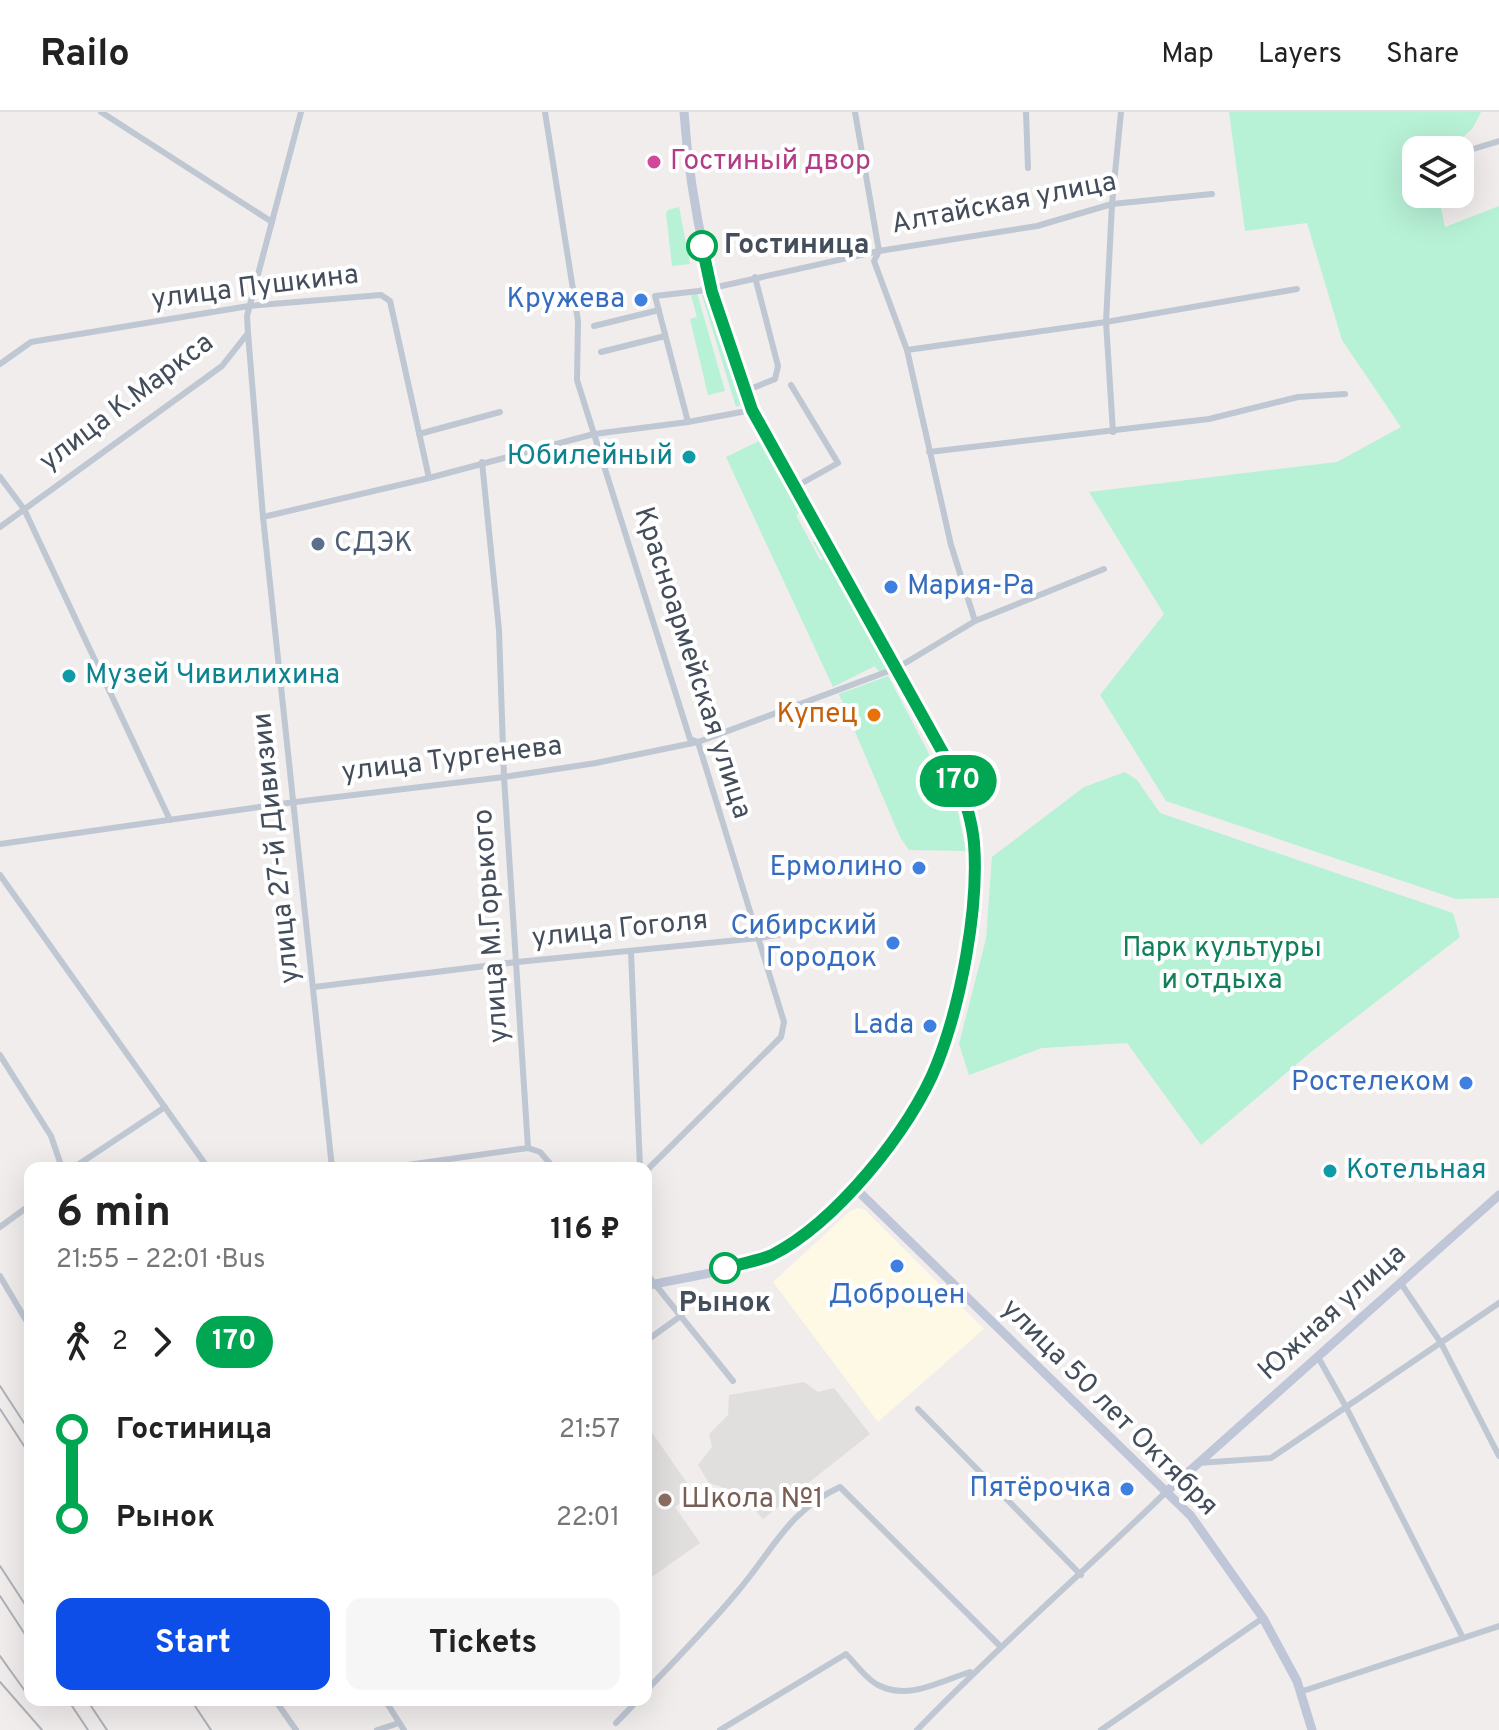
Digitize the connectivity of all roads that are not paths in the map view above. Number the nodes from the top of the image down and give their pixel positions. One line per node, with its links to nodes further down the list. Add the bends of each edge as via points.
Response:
1 (101, 112): 13 (street)
2 (301, 112): 13 (street, улица К.Маркса)
3 (545, 112): 35 (street, Красноармейская улица, via 578,321 577,380)
4 (684, 112): 16 (main road, via 688,168)
5 (855, 112): 14 (street)
6 (1026, 112): 10 (street)
7 (1121, 112): 12 (street)
8 (1499, 141): 9 (street)
9 (1474, 149)
10 (1028, 168)
11 (1212, 194): 12 (street, Алтайская улица)
12 (1112, 204): 14 (street, Алтайская улица, via 1037,226); 20 (street)
13 (272, 222): 18 (street, улица К.Маркса)
14 (879, 251): 15 (street, Алтайская улица); 24 (street, via 874,261)
15 (755, 277): 16 (street, Алтайская улица); 28 (street, via 778,366 775,379)
16 (711, 288): 19 (street, Алтайская улица, via 655,296); 28 (main road)
17 (1297, 289): 20 (street)
18 (249, 306): 22 (street, улица К.Маркса); 26 (street, улица Пушкина, via 31,342); 34 (street, улица Пушкина, via 381,295 390,301)
19 (659, 310): 21 (street); 23 (street)
20 (1106, 322): 24 (street); 33 (street)
21 (594, 326)
22 (248, 333): 41 (street, улица К.Маркса, via 222,366); 42 (street, улица 27-й Дивизии)
23 (665, 336): 25 (street); 32 (street)
24 (907, 350): 36 (street)
25 (601, 352)
26 (0, 364)
27 (791, 385): 40 (street, via 838,463)
28 (745, 391): 30 (main road)
29 (1345, 394): 33 (street, via 1298,397 1209,419)
30 (752, 410): 32 (street); 40 (main road)
31 (500, 412): 34 (street)
32 (688, 422): 35 (street)
33 (1113, 432): 36 (street)
34 (419, 434): 39 (street, улица Пушкина)
35 (594, 434): 37 (street); 47 (street, Красноармейская улица, via 690,739)
36 (929, 452): 45 (street)
37 (482, 462): 39 (street); 48 (street, улица М.Горького, via 499,630)
38 (0, 477): 41 (street)
39 (429, 478): 42 (street)
40 (795, 487): 46 (main road)
41 (24, 509): 43 (street, улица К.Маркса); 50 (street)
42 (263, 517): 49 (street, улица 27-й Дивизии)
43 (0, 527)
44 (1104, 569): 45 (street, улица Тургенева)
45 (975, 621): 46 (street, улица Тургенева)
46 (897, 668): 47 (street, улица Тургенева); 69 (main road, via 957,778 969,809 975,868 956,1000 936,1067 909,1116)
47 (698, 742): 48 (street, улица Тургенева); 54 (street, Красноармейская улица)
48 (504, 777): 49 (street, улица Тургенева); 56 (street, улица М.Горького)
49 (295, 802): 50 (street, улица Тургенева); 57 (street, улица 27-й Дивизии)
50 (170, 820): 51 (street, улица Тургенева)
51 (0, 844)
52 (0, 875): 59 (street)
53 (834, 926): 54 (street, улица Гоголя)
54 (759, 938): 55 (street, улица Гоголя); 68 (street, Красноармейская улица, via 784,1022 781,1037)
55 (631, 952): 56 (street, улица Гоголя); 67 (street)
56 (517, 962): 57 (street, улица Гоголя); 60 (street, улица М.Горького)
57 (314, 987): 64 (street, улица 27-й Дивизии)
58 (0, 1055): 61 (street, via 51,1136)
59 (165, 1107): 62 (street); 63 (street)
60 (528, 1148): 65 (street); 66 (street)
61 (60, 1162)
62 (82, 1162)
63 (204, 1162)
64 (331, 1162)
65 (429, 1162)
66 (549, 1162)
67 (640, 1162)
68 (652, 1165)
69 (856, 1189): 75 (main road, via 813,1229 770,1256); 88 (main road, улица 50 лет Октября)
70 (1499, 1195): 74 (main road, Южная улица)
71 (24, 1209): 72 (street)
72 (0, 1227)
73 (0, 1276): 79 (street)
74 (1400, 1281): 81 (street); 82 (main road, Южная улица)
75 (652, 1285)
76 (652, 1286): 78 (street)
77 (1499, 1303): 81 (street)
78 (682, 1315): 80 (street); 83 (street)
79 (24, 1317)
80 (652, 1337)
81 (1441, 1343): 84 (street); 86 (street)
82 (1318, 1357): 84 (street); 87 (main road, Южная улица)
83 (733, 1381)
84 (1346, 1407): 87 (street, via 1271,1458); 92 (street)
85 (918, 1409): 89 (street)
86 (1499, 1456)
87 (1196, 1463): 88 (main road, Южная улица)
88 (1166, 1492): 89 (street); 90 (main road, улица 50 лет Октября, via 1191,1516)
89 (1081, 1575): 93 (street)
90 (1263, 1618): 96 (main road, улица 50 лет Октября); 107 (street)
91 (1499, 1626): 92 (street)
92 (1463, 1638): 96 (street)
93 (1000, 1646): 94 (street); 95 (street, via 840,1487 818,1497 782,1532 739,1591)
94 (974, 1671): 105 (street, via 900,1692 877,1684 846,1654); 106 (street)
95 (652, 1685)
96 (1300, 1692): 108 (main road, улица 50 лет Октября)
97 (279, 1706): 102 (street)
98 (389, 1706): 100 (street)
99 (632, 1706): 101 (street)
100 (399, 1723): 103 (street); 104 (street)
101 (616, 1723)
102 (296, 1730)
103 (377, 1730)
104 (404, 1730)
105 (720, 1730)
106 (917, 1730)
107 (1101, 1730)
108 (1312, 1730)

